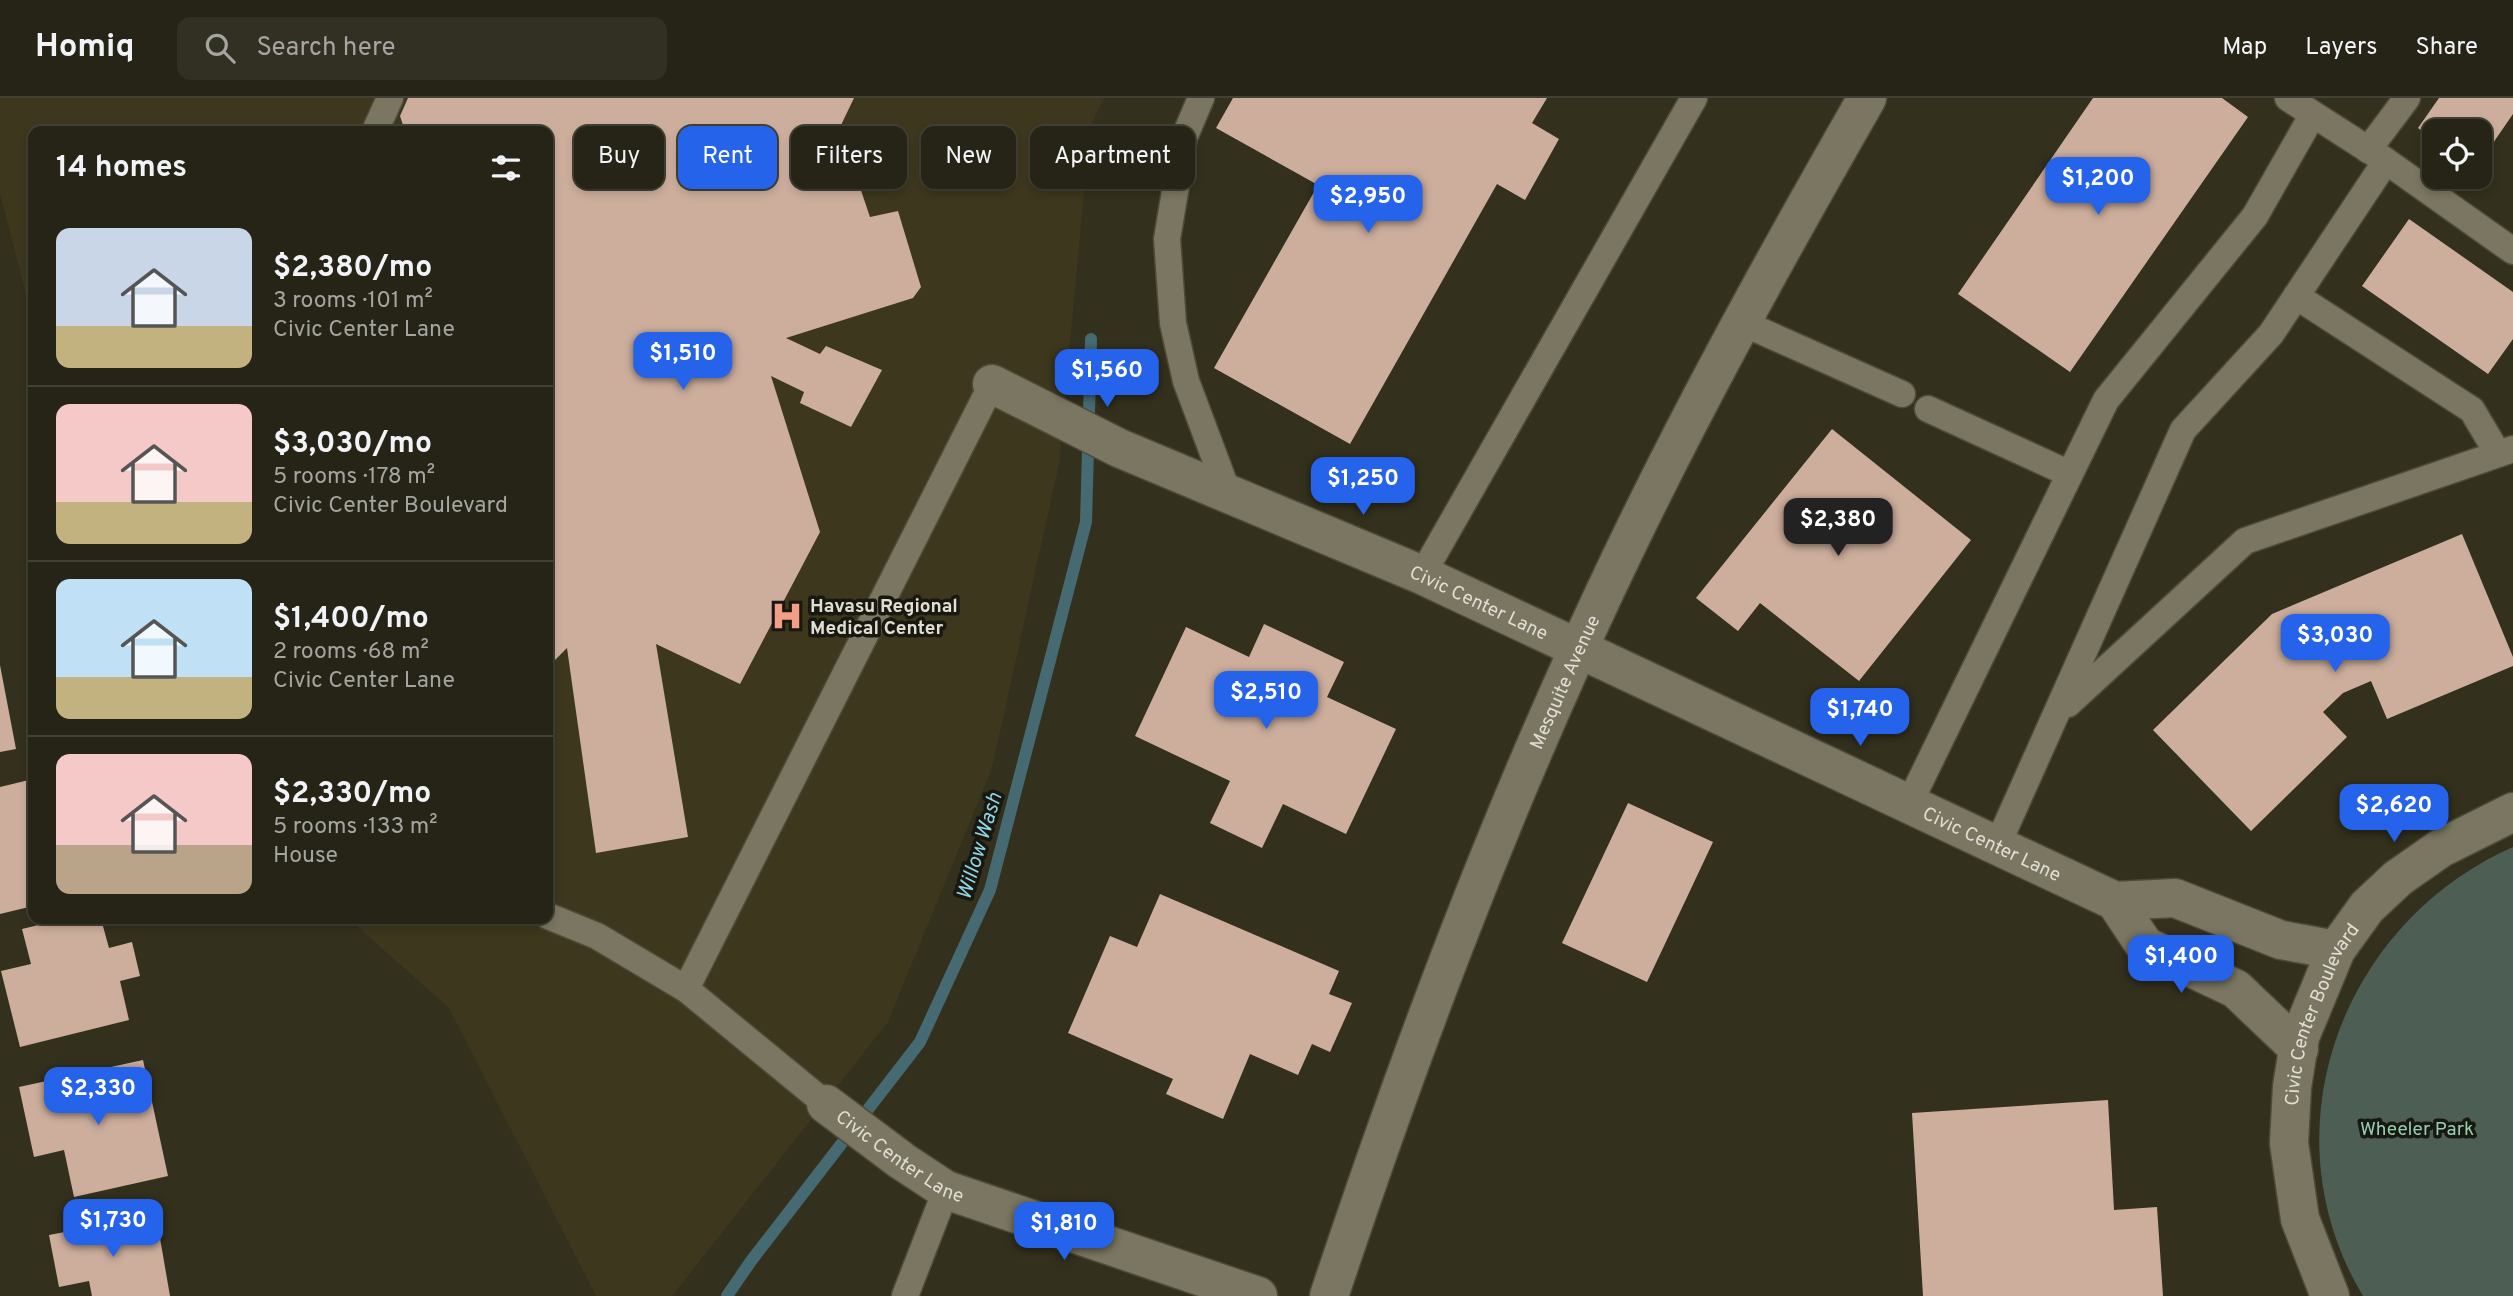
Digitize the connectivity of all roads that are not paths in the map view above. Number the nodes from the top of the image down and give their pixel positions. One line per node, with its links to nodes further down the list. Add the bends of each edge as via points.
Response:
1 (390, 98): 8 (lane)
2 (1201, 98): 18 (lane, via 1184,138 1167,239 1173,323 1186,381)
3 (1693, 98): 19 (lane)
4 (1867, 98): 12 (street, Mesquite Avenue)
5 (2288, 98): 7 (lane)
6 (2407, 98): 9 (lane)
7 (2313, 114): 9 (lane); 17 (lane, via 2255,216 2106,401)
8 (377, 126)
9 (2377, 155): 10 (lane); 11 (lane)
10 (2513, 251)
11 (2296, 296): 16 (lane, via 2472,410); 21 (lane, via 2271,334 2183,430)
12 (1743, 323): 14 (lane); 20 (street, Mesquite Avenue, via 1685,427)
13 (992, 384): 18 (street, Civic Center Lane, via 1119,448); 28 (lane)
14 (1902, 394)
15 (1928, 409): 17 (lane)
16 (2505, 452): 21 (lane, via 2245,541)
17 (2070, 474): 22 (lane)
18 (1228, 493): 19 (street, Civic Center Lane)
19 (1422, 575): 20 (street, Civic Center Lane)
20 (1579, 648): 22 (street, Civic Center Lane); 34 (street, Mesquite Avenue, via 1449,954)
21 (2059, 712): 24 (lane)
22 (1909, 804): 24 (street, Civic Center Lane)
23 (2513, 812): 27 (street, Civic Center Boulevard, via 2441,848 2398,878 2367,907)
24 (1997, 846): 25 (street, Civic Center Lane)
25 (2115, 901): 27 (street, Civic Center Lane, via 2175,898 2281,940); 29 (street, via 2145,946 2236,989)
26 (553, 918): 28 (lane, via 597,936)
27 (2336, 950): 29 (street, Civic Center Boulevard)
28 (686, 989): 30 (lane)
29 (2299, 1049): 35 (street, Civic Center Boulevard, via 2292,1087 2291,1156 2300,1219)
30 (826, 1104): 31 (street, Civic Center Lane)
31 (946, 1190): 32 (lane); 33 (street, Civic Center Lane)
32 (905, 1296)
33 (1258, 1296)
34 (1329, 1296)
35 (2330, 1296)

